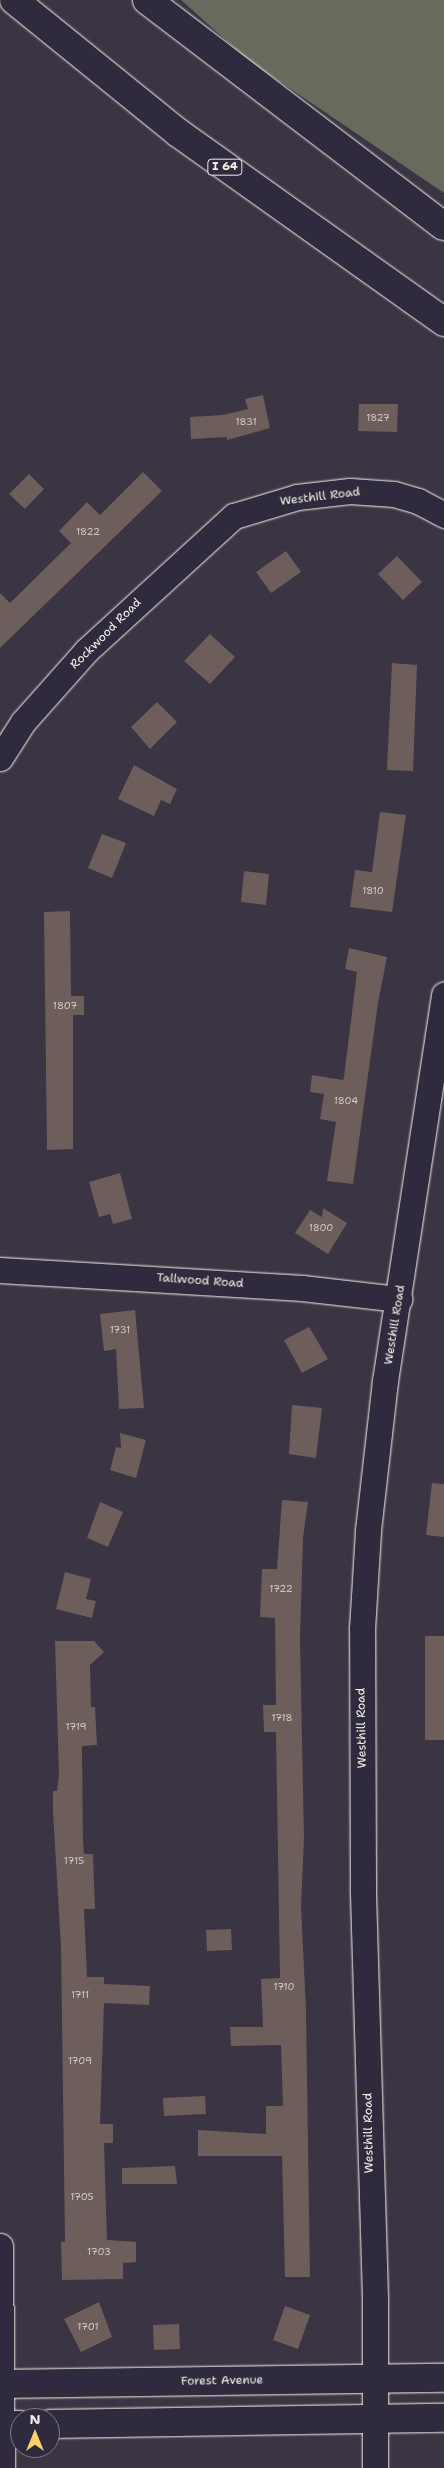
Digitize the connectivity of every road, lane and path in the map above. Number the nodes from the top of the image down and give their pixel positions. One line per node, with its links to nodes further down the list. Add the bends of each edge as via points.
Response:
1 (14, 0): 4 (main road, I 64, via 177,132)
2 (148, 0): 3 (main road)
3 (444, 226)
4 (444, 322)
5 (444, 515): 6 (street, Westhill Road, via 418,501 394,494 350,491 297,497 255,507)
6 (226, 522): 7 (street, Rockwood Road, via 87,650 23,722)
7 (0, 758)
8 (444, 994): 10 (street, Westhill Road)
9 (0, 1270): 10 (street, Tallwood Road, via 302,1288)
10 (399, 1299): 12 (street, Westhill Road, via 385,1381 368,1530 362,1629 363,1887 375,2298)
11 (0, 2246): 14 (street)
12 (374, 2378): 13 (main road, Forest Avenue); 14 (main road, Forest Avenue); 16 (street, Westhill Road)
13 (444, 2378)
14 (1, 2384): 18 (street)
15 (444, 2418): 16 (main road)
16 (374, 2419): 17 (main road); 20 (street, Westhill Road)
17 (60, 2424)
18 (7, 2425): 19 (street)
19 (2, 2468)
20 (375, 2468)

